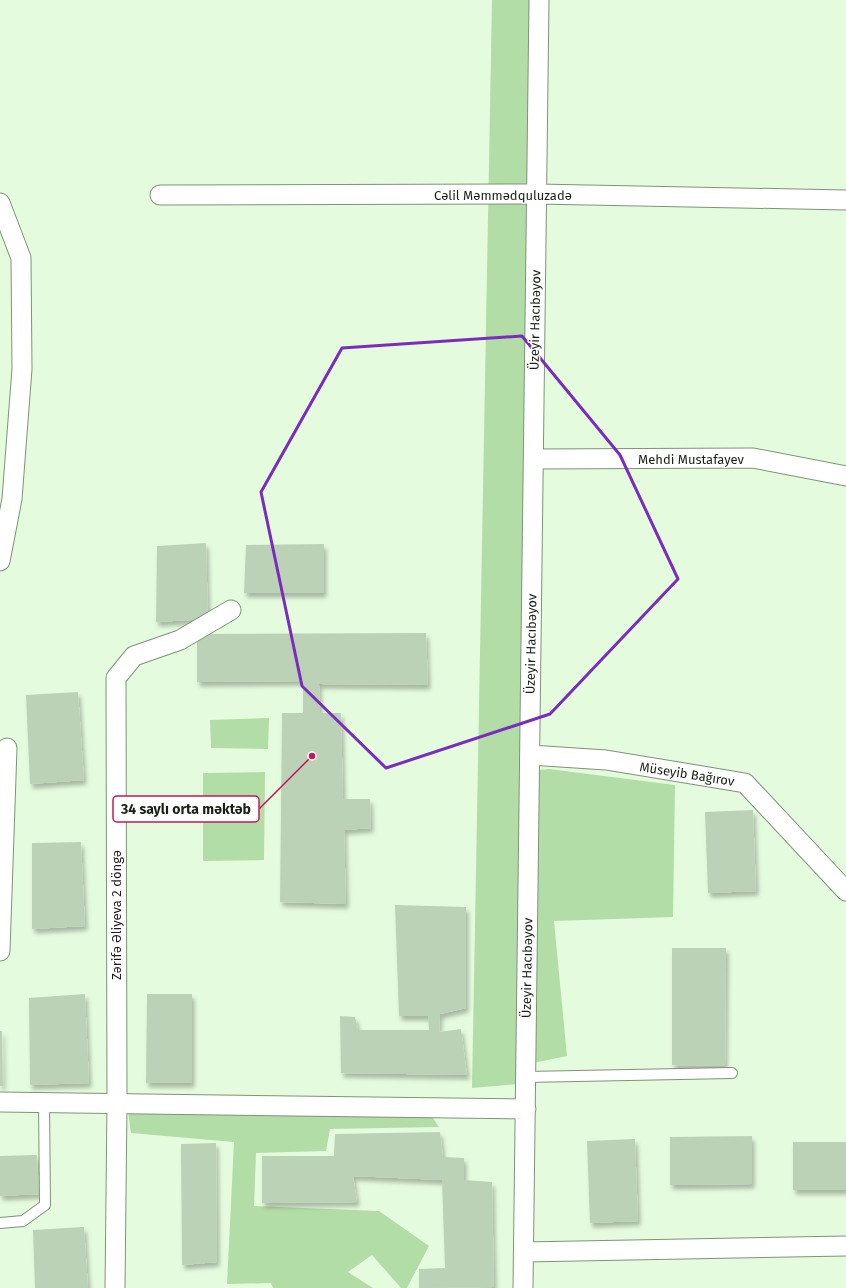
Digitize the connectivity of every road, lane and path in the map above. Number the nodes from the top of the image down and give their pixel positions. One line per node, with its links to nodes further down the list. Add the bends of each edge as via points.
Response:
1 (539, 0): 2 (street, Üzeyir Hacıbəyov)
2 (537, 194): 3 (street, Cəlil Məmmədquluzadə); 4 (street, Cəlil Məmmədquluzadə); 6 (street, Üzeyir Hacıbəyov)
3 (160, 195)
4 (846, 200)
5 (0, 203): 8 (street, via 21,258 22,369)
6 (534, 459): 7 (street, Mehdi Mustafayev, via 753,458); 12 (street, Üzeyir Hacıbəyov)
7 (846, 476)
8 (7, 485): 9 (street, via 12,499)
9 (0, 561)
10 (231, 610): 19 (street, Zərifə Əliyeva 2 döngə, via 180,640 134,656 116,678)
11 (7, 748): 14 (street)
12 (530, 755): 13 (street, Müseyib Bağırov, via 606,760 745,783); 16 (street, Üzeyir Hacıbəyov)
13 (846, 891)
14 (0, 951)
15 (732, 1072): 16 (lane)
16 (526, 1077): 20 (street, Üzeyir Hacıbəyov)
17 (0, 1102): 18 (street)
18 (44, 1102): 19 (street); 21 (lane, via 45,1205 23,1221)
19 (117, 1103): 20 (street); 24 (street, Zərifə Əliyeva 2 döngə)
20 (526, 1109): 23 (street, Üzeyir Hacıbəyov)
21 (0, 1223)
22 (846, 1246): 23 (street)
23 (524, 1252): 25 (street, Üzeyir Hacıbəyov)
24 (115, 1288)
25 (523, 1288)

